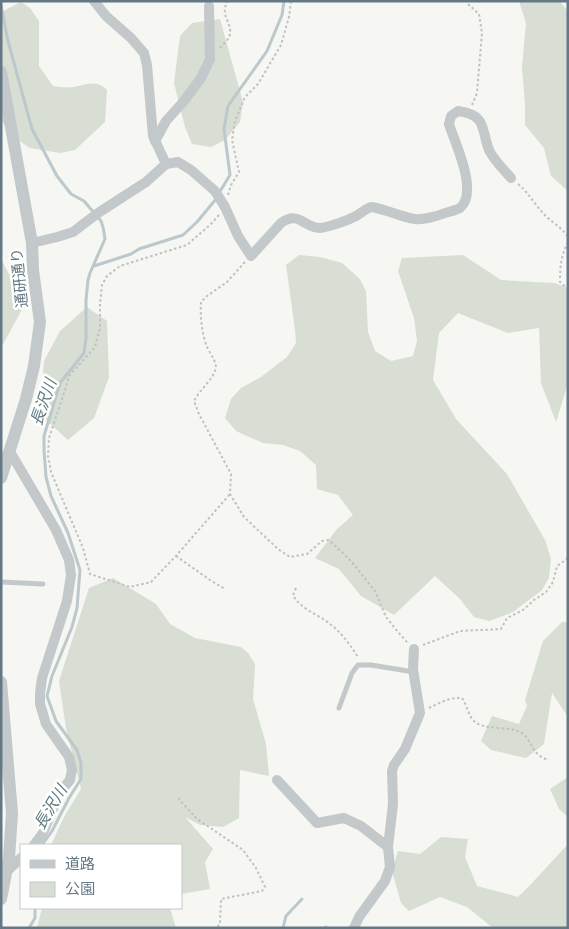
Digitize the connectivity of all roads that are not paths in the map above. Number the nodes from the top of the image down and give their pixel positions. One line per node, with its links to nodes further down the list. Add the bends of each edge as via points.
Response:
1 (94, 1): 4 (street, via 144,53)
2 (209, 6): 4 (street, via 210,59 201,78 166,121)
3 (1, 72): 7 (street, 通研通り)
4 (155, 141): 5 (street)
5 (166, 164): 6 (street, via 178,162 215,191 251,256 287,219 296,218 321,228 355,216 371,206 416,219 460,208 467,197 467,180 449,124 451,116 458,111 479,119 490,152); 7 (street, via 146,182 73,232)
6 (511, 178)
7 (32, 242): 8 (street, 通研通り, via 40,322 26,399)
8 (6, 454): 9 (street, 通研通り); 17 (street, via 56,530 72,575 40,693 46,724 69,757 72,770 44,833)
9 (1, 478)
10 (1, 582): 11 (lane)
11 (43, 584)
12 (414, 649): 13 (street)
13 (414, 672): 15 (lane, via 358,665); 18 (street, via 420,712 392,771 393,804)
14 (1, 682): 20 (street, via 12,813)
15 (339, 708)
16 (277, 780): 18 (street, via 317,823 344,818 362,826)
17 (35, 844)
18 (388, 847): 22 (street, via 390,867 385,881 358,917)
19 (20, 859): 20 (street)
20 (7, 871): 21 (street)
21 (1, 899)
22 (354, 928)

